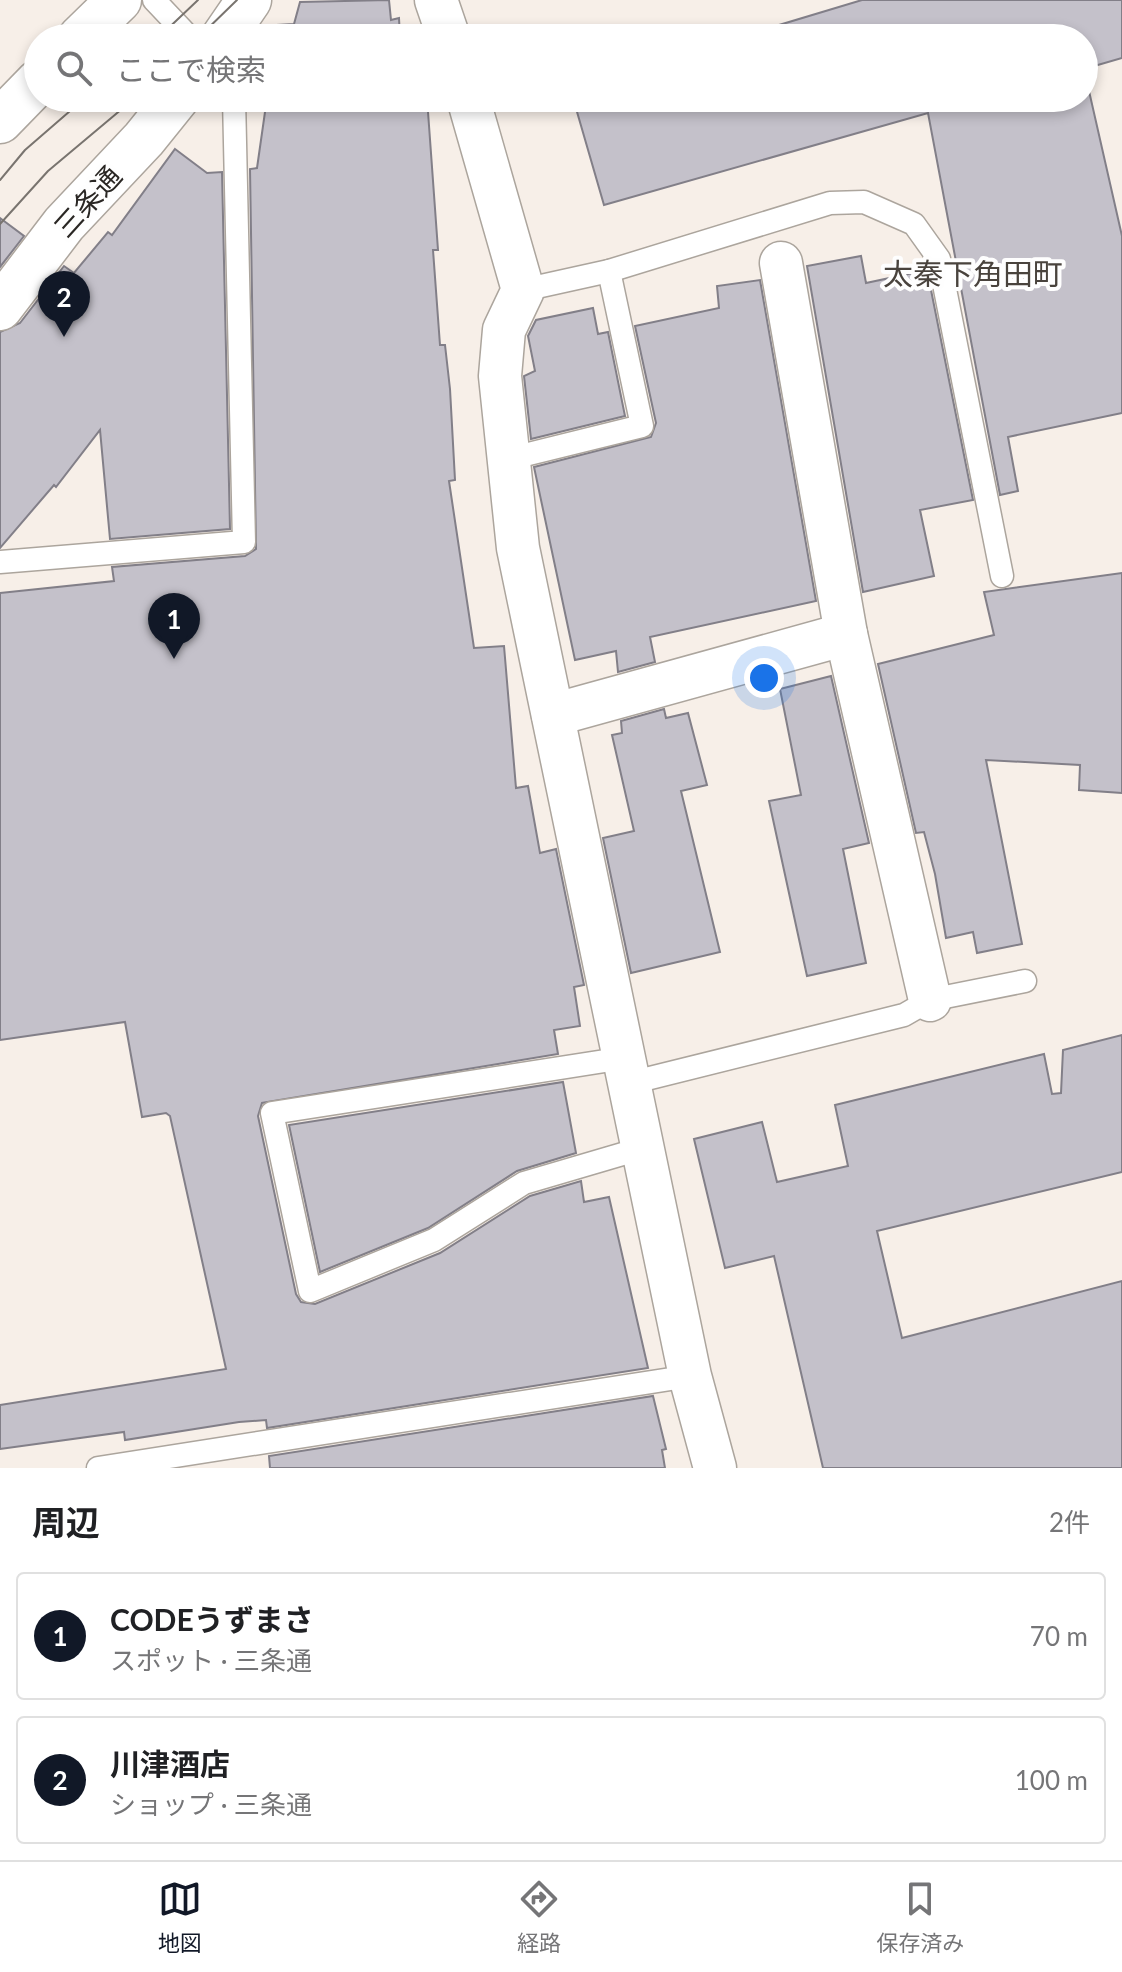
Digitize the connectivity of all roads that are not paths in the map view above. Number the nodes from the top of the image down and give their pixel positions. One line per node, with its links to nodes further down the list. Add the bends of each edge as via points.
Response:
1 (119, 0): 6 (main road)
2 (154, 0): 7 (lane)
3 (249, 0): 8 (main road)
4 (269, 0): 9 (street)
5 (436, 0): 10 (street)
6 (94, 24)
7 (177, 24)
8 (233, 24)
9 (247, 24)
10 (444, 24)
11 (24, 96): 15 (main road)
12 (166, 112): 19 (main road, 三条通, via 64,224)
13 (234, 112): 21 (lane, via 244,542)
14 (472, 112): 18 (street)
15 (0, 121)
16 (781, 263): 23 (street)
17 (609, 271): 18 (lane); 20 (lane, via 642,426); 22 (lane, via 830,203 864,202 914,224 939,259)
18 (523, 290): 20 (street, via 504,330 500,376)
19 (0, 308)
20 (508, 459): 24 (street, via 518,548)
21 (0, 562)
22 (1002, 576)
23 (846, 634): 24 (street); 26 (street)
24 (553, 715): 27 (street)
25 (1025, 981): 26 (lane)
26 (930, 1000): 27 (lane, via 904,1015)
27 (627, 1071): 28 (street); 28 (lane, via 272,1113 310,1291 434,1240 524,1183)
28 (643, 1148): 29 (street)
29 (690, 1376): 30 (lane); 31 (street)
30 (98, 1468)
31 (715, 1468)

